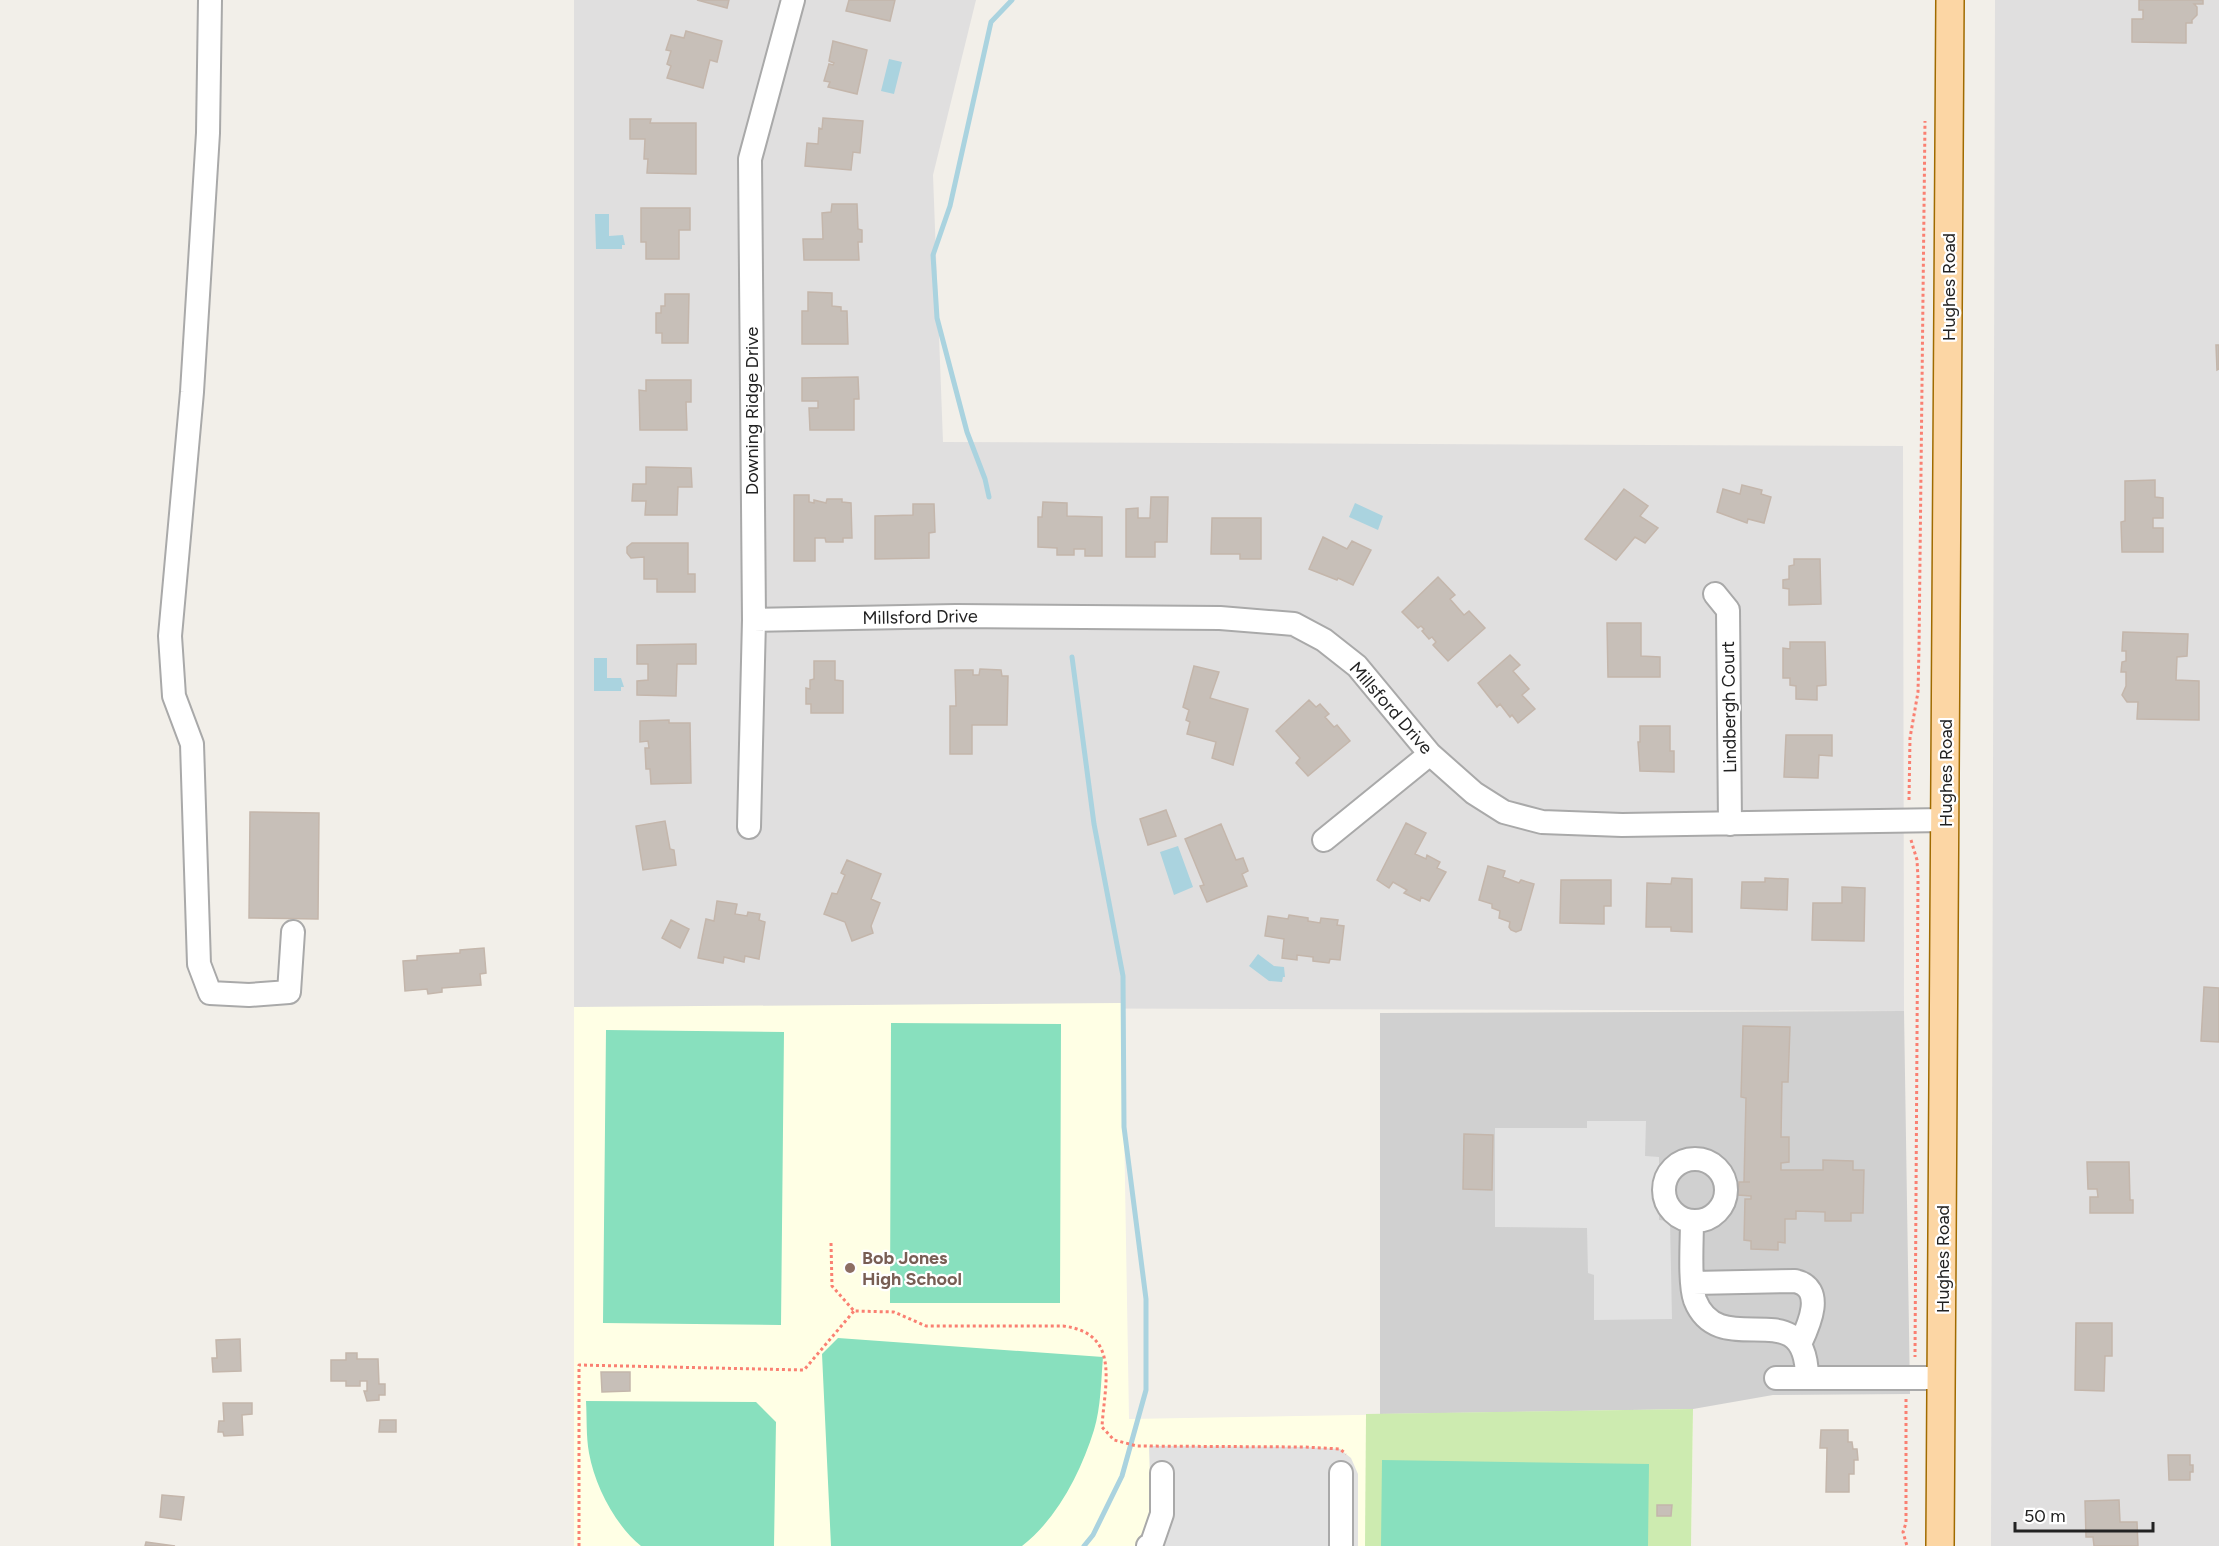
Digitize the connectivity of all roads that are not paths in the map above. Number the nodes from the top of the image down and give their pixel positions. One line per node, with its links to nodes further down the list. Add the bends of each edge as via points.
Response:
1 (210, 0): 11 (street, via 208,133 194,369 170,636 174,696 192,744 199,964 210,993 289,992)
2 (794, 0): 5 (street, Downing Ridge Drive, via 750,159)
3 (1950, 0): 7 (main road, Hughes Road)
4 (1715, 594): 8 (street, Lindbergh Court, via 1728,610)
5 (754, 620): 6 (street, Millsford Drive, via 956,616 1209,618 1294,624 1324,640 1357,666); 9 (street, Downing Ridge Drive)
6 (1430, 754): 8 (street, Millsford Drive, via 1474,793 1504,812 1542,822); 10 (street)
7 (1945, 820): 8 (street, Millsford Drive); 17 (main road, Hughes Road)
8 (1730, 824)
9 (749, 827)
10 (1324, 840)
11 (293, 932)
12 (1692, 1221): 13 (street)
13 (1693, 1283): 14 (street, via 1700,1309 1716,1324 1726,1329 1785,1332); 14 (street, via 1802,1282 1812,1295 1813,1313)
14 (1800, 1344): 15 (street, via 1806,1357)
15 (1807, 1377): 16 (street); 17 (street)
16 (1776, 1378)
17 (1942, 1378): 22 (main road, Hughes Road)
18 (1346, 1466): 21 (street)
19 (1162, 1473): 20 (street, via 1162,1514)
20 (1151, 1545)
21 (1341, 1546)
22 (1940, 1546)

